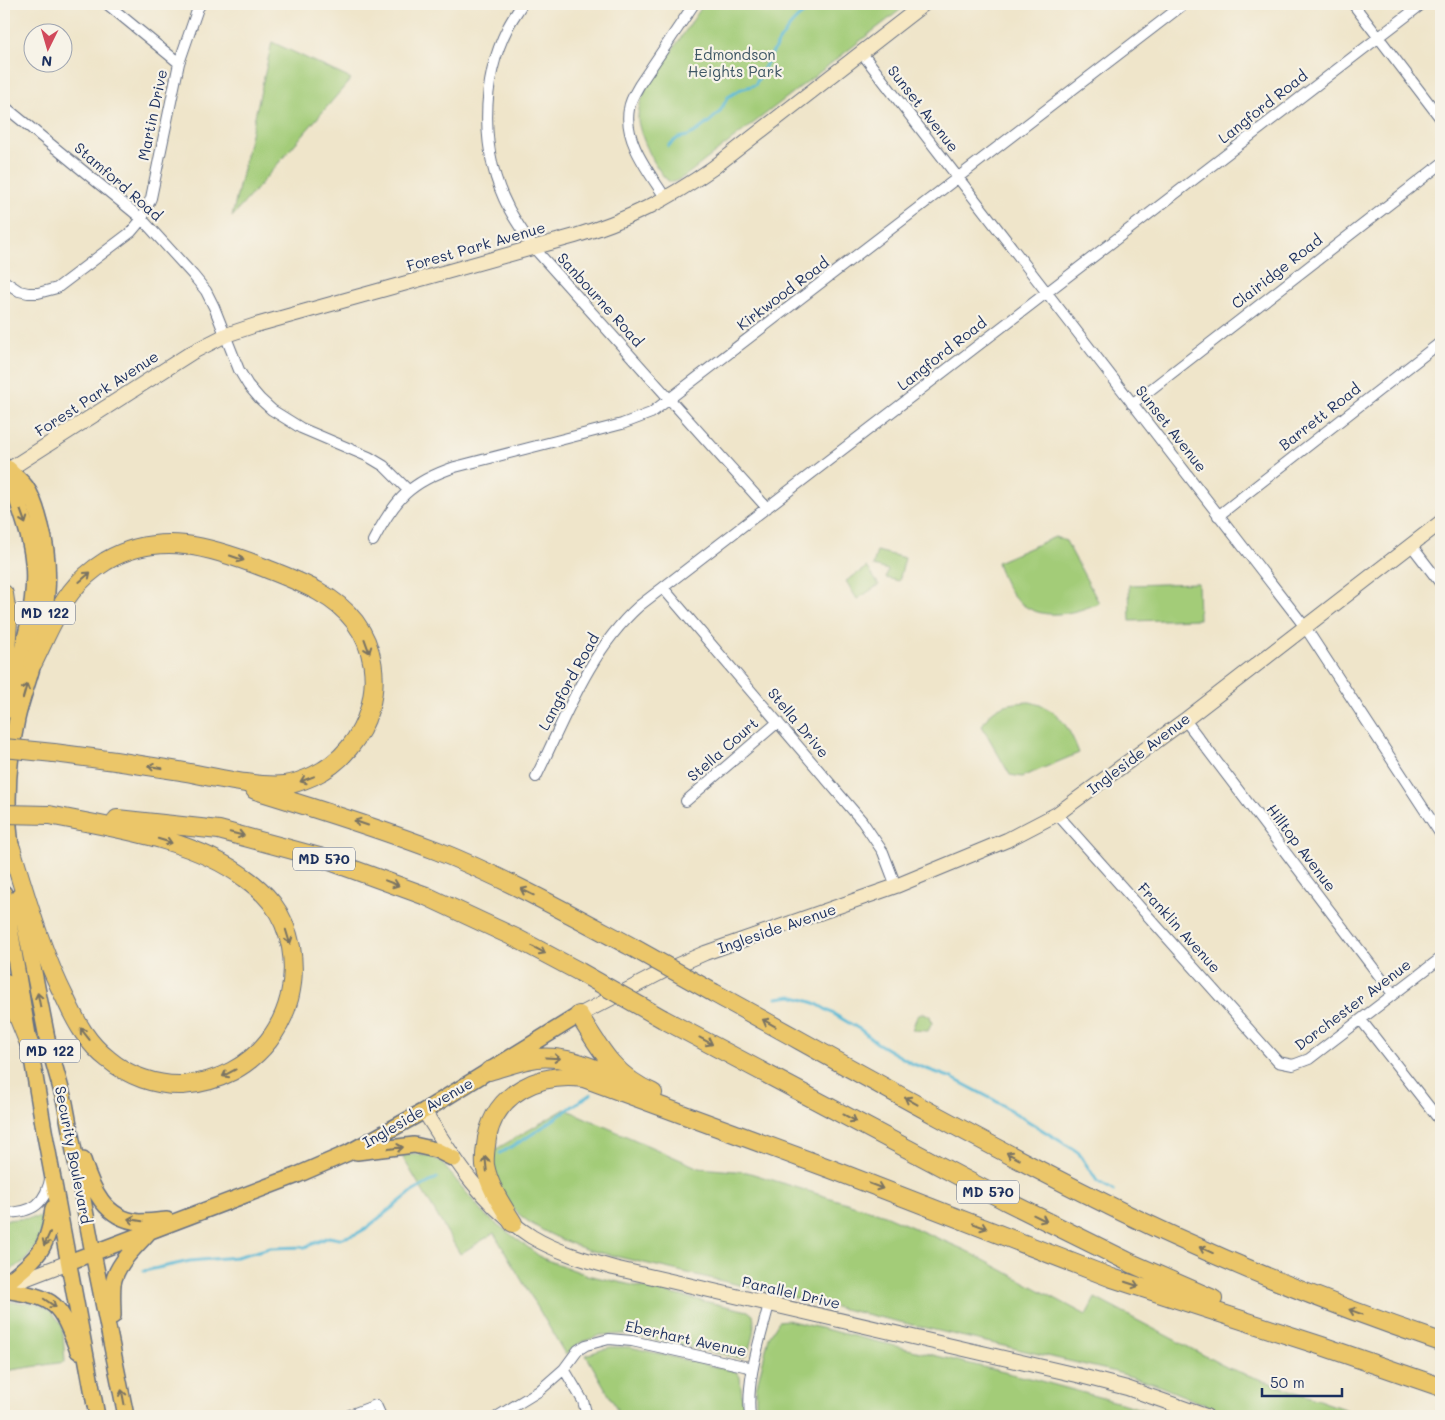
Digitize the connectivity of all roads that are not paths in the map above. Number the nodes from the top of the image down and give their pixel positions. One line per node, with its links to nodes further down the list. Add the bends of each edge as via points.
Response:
1 (107, 4): 11 (street)
2 (522, 4): 18 (street, Sanbourne Road, via 498,52 488,105 488,130 493,167 509,209)
3 (694, 4): 16 (street, via 640,84 629,109 630,132 636,148)
4 (924, 4): 10 (street, Forest Park Avenue)
5 (1184, 4): 15 (street, Kirkwood Road)
6 (1353, 4): 9 (street)
7 (1422, 4): 9 (street, Langford Road)
8 (200, 6): 11 (street, Martin Drive)
9 (1378, 36): 13 (street); 20 (street, Langford Road)
10 (861, 52): 15 (street, Sunset Avenue); 16 (street, Forest Park Avenue, via 713,168)
11 (179, 63): 17 (street, Martin Drive, via 151,198)
12 (4, 106): 17 (street, Stamford Road)
13 (1441, 119)
14 (1441, 164): 24 (street, Clairidge Road)
15 (958, 178): 20 (street, Sunset Avenue); 23 (street, Kirkwood Road)
16 (666, 199): 18 (street, Forest Park Avenue, via 607,226)
17 (142, 219): 19 (street, Martin Drive, via 131,232 66,282 48,291 19,291); 21 (street, Stamford Road, via 206,291)
18 (534, 248): 21 (street, Forest Park Avenue); 23 (street, Sanbourne Road)
19 (4, 281)
20 (1046, 292): 24 (street, Sunset Avenue); 27 (street, Langford Road)
21 (226, 335): 25 (street, Forest Park Avenue, via 191,353); 26 (street, Stamford Road, via 248,385 272,410 302,428 369,457 384,466)
22 (1441, 342): 28 (street, Barrett Road)
23 (669, 400): 26 (street, Kirkwood Road, via 638,419 455,466 424,479); 27 (street, Sanbourne Road)
24 (1132, 404): 28 (street, Sunset Avenue)
25 (5, 469): 36 (main road, Security Boulevard / MD 122, via 26,488 38,516 48,561 46,605); 38 (main road, MD 122, one-way to 38, via 30,541 33,590 30,616)
26 (408, 490): 30 (street, Kirkwood Road, via 385,519)
27 (767, 508): 33 (street, Langford Road)
28 (1218, 516): 35 (street, Sunset Avenue)
29 (1441, 522): 31 (street, Ingleside Avenue)
30 (373, 541)
31 (1411, 545): 32 (street); 35 (street, Ingleside Avenue)
32 (1441, 584)
33 (663, 588): 40 (street, Stella Drive); 43 (street, Langford Road, via 625,619 602,649 577,692)
34 (4, 594): 37 (highway, via 8,621)
35 (1304, 627): 39 (street, Ingleside Avenue); 48 (street, Sunset Avenue)
36 (33, 663): 42 (highway, one-way to 42, via 62,605 83,579 114,557 143,546 194,545 216,550 295,581 344,609 363,635 369,651 373,692 365,725 350,748 324,771 284,785); 49 (main road, Security Boulevard / MD 122, one-way to 36, via 8,784 17,719)
37 (4, 682)
38 (4, 712)
39 (1185, 720): 46 (street, Ingleside Avenue); 54 (street, Hilltop Avenue)
40 (778, 722): 44 (street, Stella Court); 50 (street, Stella Drive, via 877,841)
41 (4, 748): 42 (highway, MD 570, one-way to 41, bridge, via 136,763)
42 (203, 776): 77 (highway, MD 570, one-way to 42, bridge, via 1324,1300 1084,1193 530,893 439,852 332,813)
43 (536, 777)
44 (686, 801)
45 (4, 814): 47 (highway, MD 570, bridge)
46 (1058, 814): 50 (street, Ingleside Avenue, via 1007,840); 58 (street, Franklin Avenue)
47 (49, 815): 49 (highway, one-way to 49, via 140,833 196,851 244,877 273,904 289,940 293,982 282,1020 258,1054 219,1078 199,1084 176,1085 140,1078 107,1059 80,1028 54,976); 78 (highway, MD 570, one-way to 78, bridge, via 145,821 242,835 372,875 426,896 508,934 1006,1201 1133,1264)
48 (1441, 835)
49 (11, 848): 61 (main road, Security Boulevard / MD 122, one-way to 49, via 48,1043)
50 (896, 886): 55 (street, Ingleside Avenue, via 664,971)
51 (4, 892): 57 (main road, Security Boulevard / MD 122)
52 (1441, 958): 54 (street, Dorchester Avenue)
53 (4, 982): 57 (highway)
54 (1393, 994): 56 (street, Dorchester Avenue)
55 (579, 1015): 59 (main road, Ingleside Avenue); 60 (highway, via 608,1061)
56 (1361, 1020): 58 (street, Dorchester Avenue, via 1302,1063); 63 (street)
57 (30, 1046): 67 (main road, Security Boulevard / MD 122)
58 (1278, 1062)
59 (488, 1071): 60 (highway, one-way to 60, via 535,1058 561,1058); 62 (main road, Ingleside Avenue)
60 (638, 1087): 66 (highway)
61 (65, 1103): 70 (main road, one-way to 61, via 141,1222 123,1218 107,1209 89,1178); 73 (main road, Security Boulevard / MD 122)
62 (424, 1111): 64 (main road, Ingleside Avenue); 65 (street, Parallel Drive)
63 (1441, 1122)
64 (348, 1154): 65 (main road, one-way to 65, via 414,1146 436,1150); 70 (main road, Ingleside Avenue)
65 (454, 1159): 71 (street, Parallel Drive, via 495,1208)
66 (831, 1168): 71 (highway, one-way to 66, via 487,1175 488,1133 494,1117 513,1095 524,1087 553,1077 584,1078); 78 (highway, one-way to 78, via 1112,1278)
67 (52, 1169): 68 (main road, Security Boulevard / MD 122); 69 (street, via 40,1203 22,1212)
68 (56, 1192): 74 (main road, Security Boulevard / MD 122); 75 (main road, one-way to 75, via 47,1240 32,1261)
69 (4, 1213)
70 (183, 1219): 72 (main road, Ingleside Avenue)
71 (513, 1223): 76 (street, Parallel Drive, via 532,1237 577,1257)
72 (148, 1232): 73 (main road, Ingleside Avenue); 79 (main road, via 123,1262 114,1282)
73 (92, 1253): 74 (main road, Ingleside Avenue); 79 (main road, Security Boulevard / MD 122)
74 (68, 1262): 75 (street); 82 (main road, Security Boulevard / MD 122)
75 (4, 1287): 82 (main road, one-way to 82, via 37,1296 57,1307)
76 (769, 1304): 80 (street); 91 (street, Parallel Drive, via 1110,1383)
77 (1441, 1342)
78 (1322, 1346): 83 (highway, MD 570)
79 (114, 1352): 85 (main road, Security Boulevard / MD 122, one-way to 79)
80 (753, 1368): 81 (street, Eberhart Avenue, via 619,1339 586,1345 570,1358); 90 (street, via 749,1390)
81 (564, 1369): 88 (street, Eberhart Avenue, via 539,1391); 89 (street, via 583,1401)
82 (90, 1381): 84 (main road, Security Boulevard / MD 122)
83 (1441, 1387)
84 (97, 1416)
85 (126, 1416)
86 (347, 1416): 87 (street, via 376,1405)
87 (381, 1416)
88 (498, 1416)
89 (587, 1416)
90 (750, 1416)
91 (1206, 1416)

